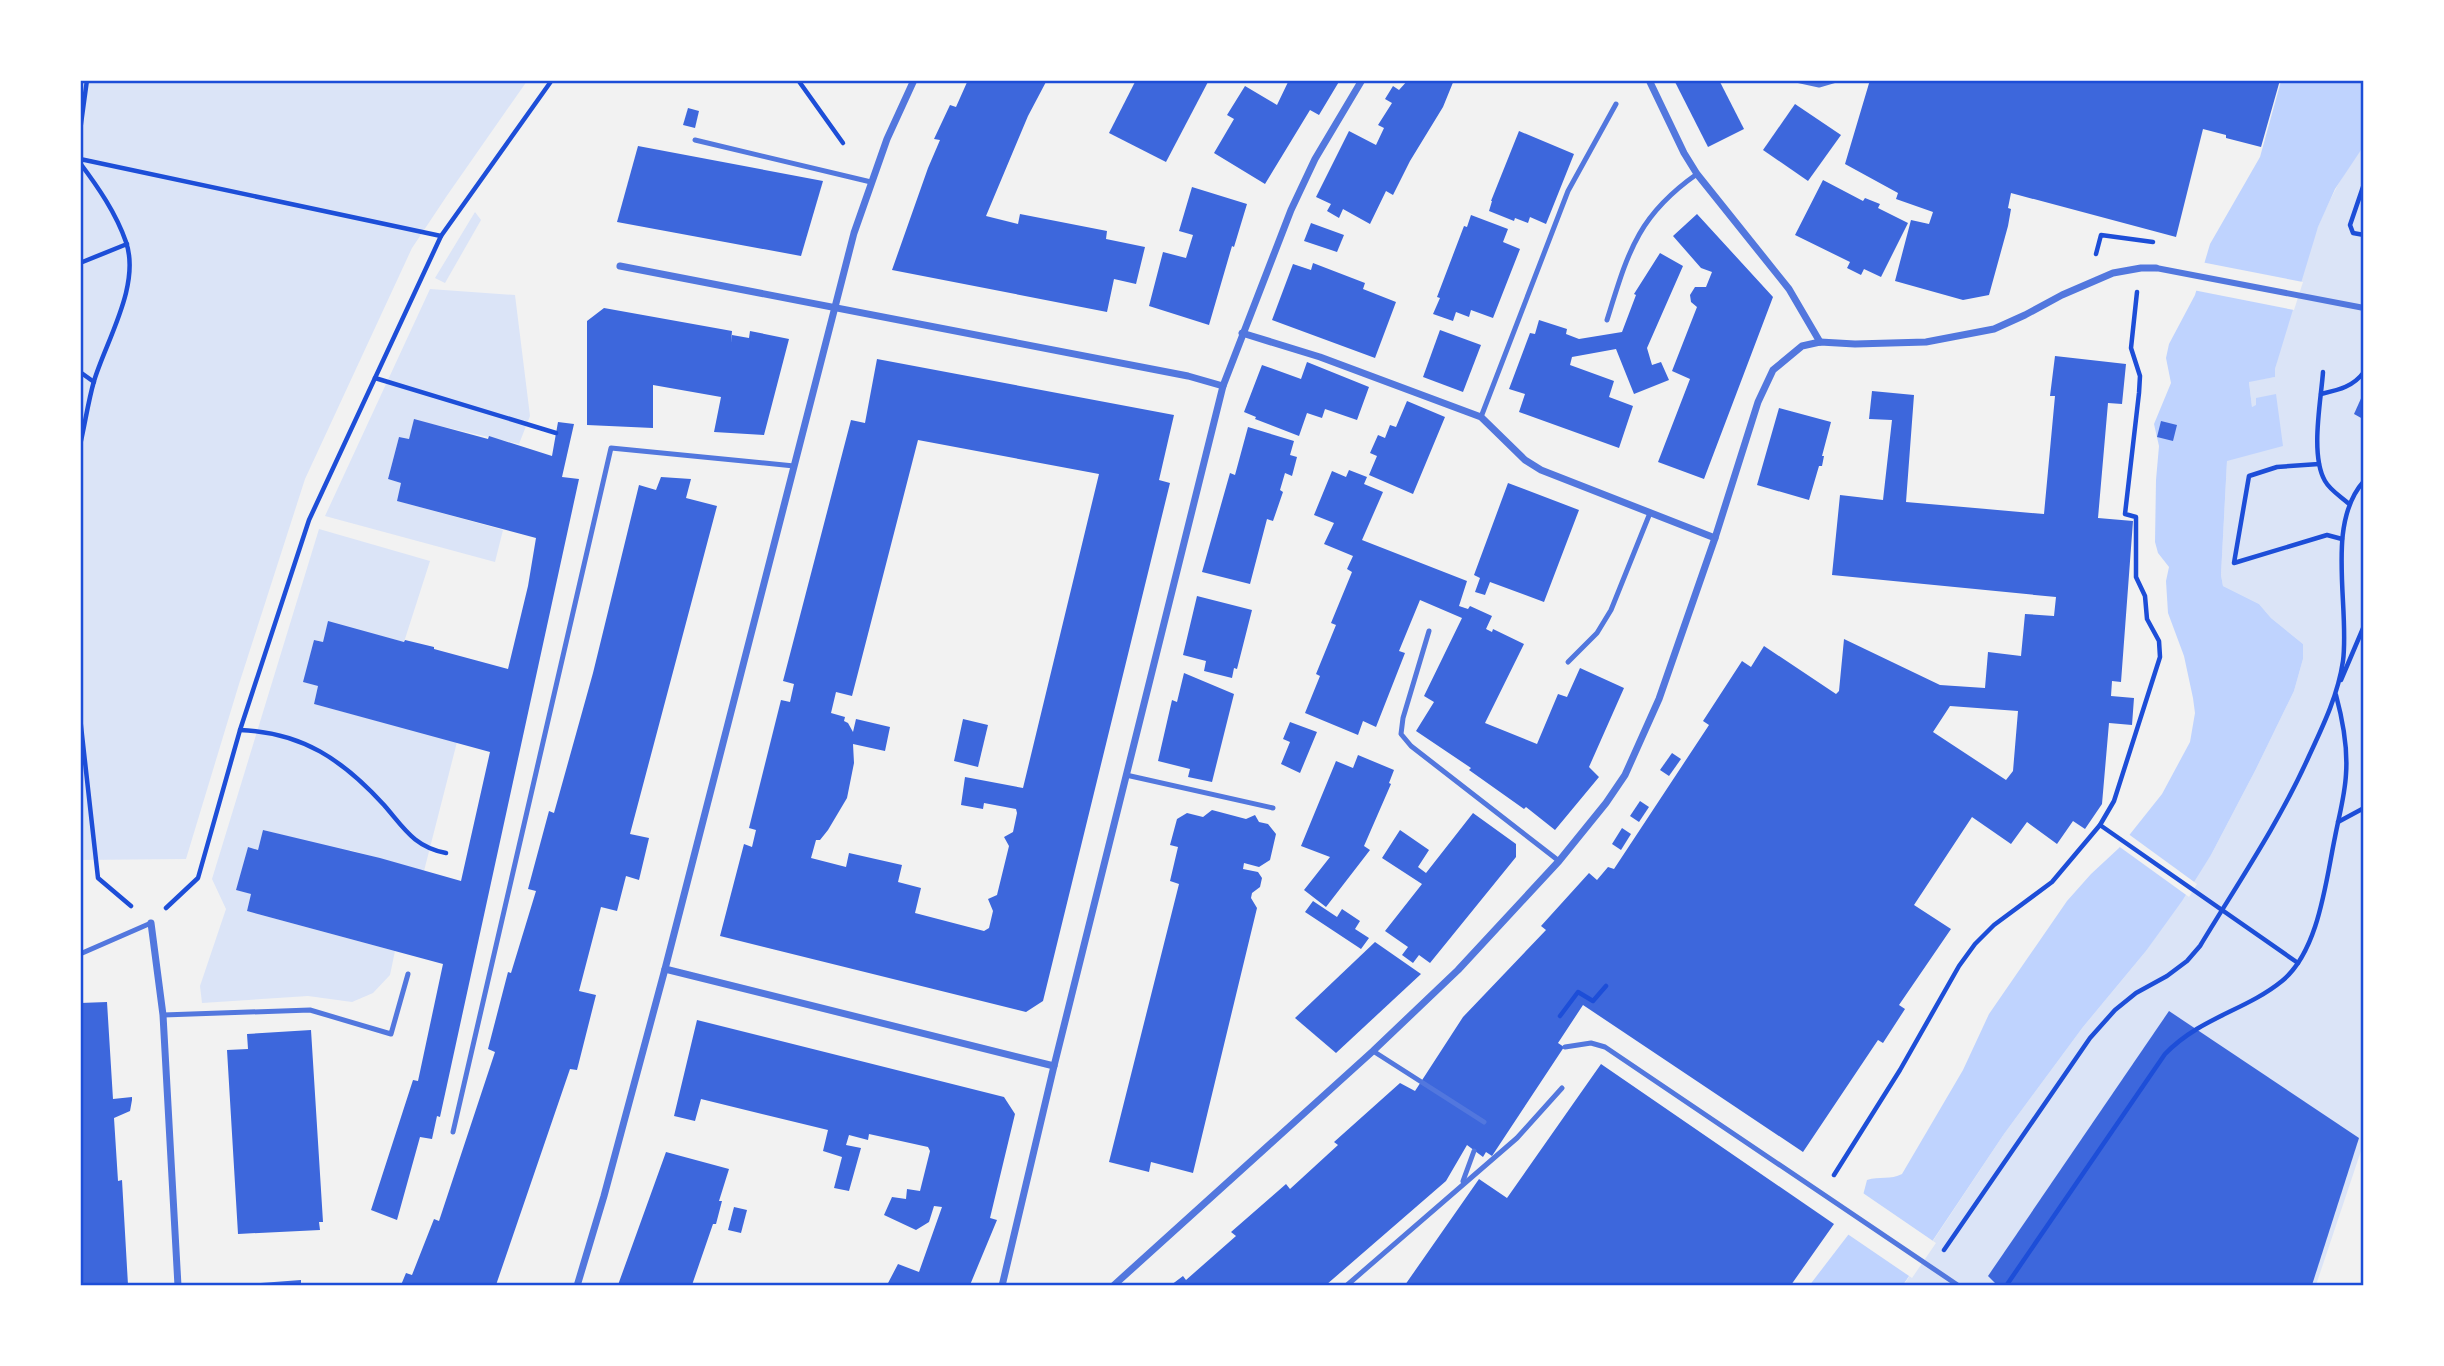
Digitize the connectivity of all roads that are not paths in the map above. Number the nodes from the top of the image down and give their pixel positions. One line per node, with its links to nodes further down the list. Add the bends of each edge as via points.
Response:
1 (914, 80): 9 (street)
2 (1362, 80): 15 (street, via 1290,210)
3 (1649, 80): 8 (street)
4 (1796, 80): 5 (lane, via 1819,85)
5 (1836, 80)
6 (1616, 104): 18 (lane, via 1568,191)
7 (695, 140): 9 (lane)
8 (1698, 174): 14 (lane, via 1650,216 1629,251); 16 (street, via 1789,289)
9 (871, 182): 12 (street)
10 (620, 266): 12 (street)
11 (2155, 268): 13 (street); 16 (street, via 2113,274 1994,329 1964,336 1926,342)
12 (834, 308): 17 (street); 19 (street)
13 (2364, 308)
14 (1607, 320)
15 (1242, 333): 17 (street); 18 (street)
16 (1819, 342): 21 (street, via 1802,346 1773,370 1758,402)
17 (1223, 386): 24 (street)
18 (1481, 417): 20 (street, via 1541,470)
19 (794, 466): 29 (street); 37 (lane, via 611,448)
20 (1650, 513): 21 (street); 23 (lane, via 1611,610)
21 (1715, 538): 26 (street, via 1659,699 1634,756 1606,803)
22 (1429, 631): 26 (lane, via 1401,734)
23 (1568, 662)
24 (1126, 775): 25 (lane); 34 (street)
25 (1273, 808)
26 (1559, 861): 33 (street, via 1458,970)
27 (151, 923): 28 (lane); 31 (street)
28 (80, 954)
29 (665, 969): 34 (street); 41 (street)
30 (408, 974): 31 (lane, via 391,1034 310,1010)
31 (163, 1014): 40 (street)
32 (1565, 1047): 45 (lane, via 1605,1047)
33 (1373, 1051): 36 (lane); 43 (street)
34 (1054, 1066): 42 (street)
35 (1562, 1088): 39 (lane, via 1517,1138)
36 (1484, 1122)
37 (453, 1132)
38 (1474, 1151): 39 (lane)
39 (1463, 1183): 44 (lane)
40 (178, 1286)
41 (577, 1286)
42 (1002, 1286)
43 (1113, 1286)
44 (1346, 1286)
45 (1959, 1286)

